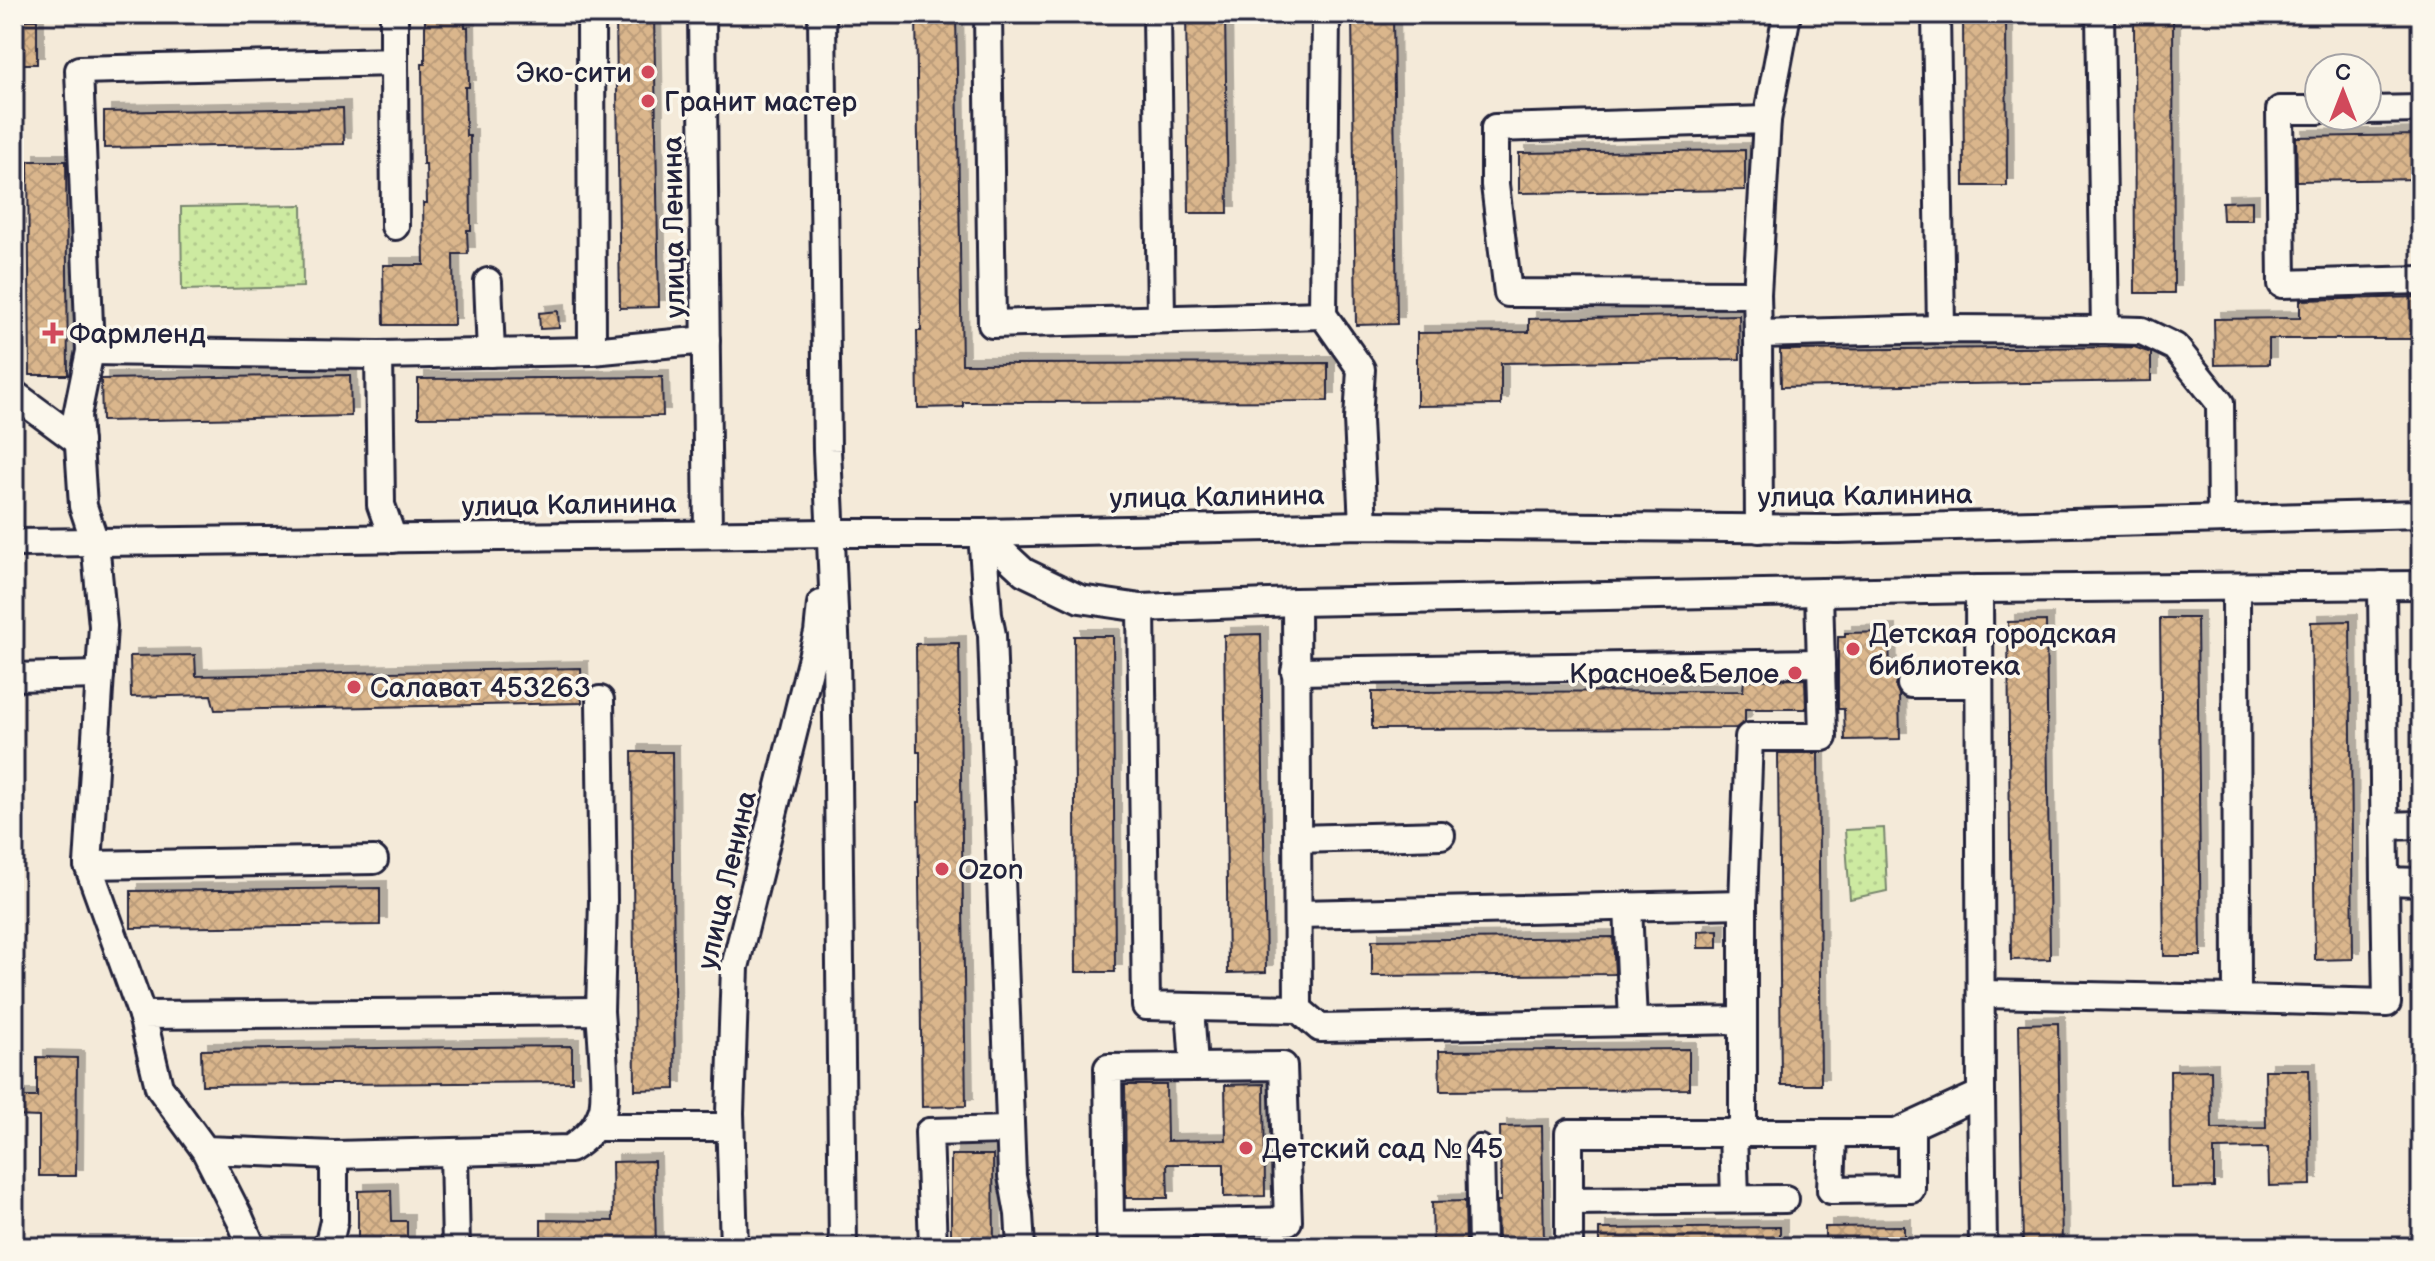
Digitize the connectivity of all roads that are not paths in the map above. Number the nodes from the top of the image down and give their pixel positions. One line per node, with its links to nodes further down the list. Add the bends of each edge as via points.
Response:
1 (394, 14): 11 (street)
2 (591, 14): 27 (street)
3 (702, 14): 25 (street, улица Ленина)
4 (822, 14): 36 (street, улица Ленина)
5 (988, 14): 21 (street, via 992,324)
6 (1157, 14): 21 (street)
7 (1326, 14): 20 (street)
8 (1787, 14): 15 (street)
9 (1936, 14): 22 (street)
10 (2100, 14): 23 (street)
11 (394, 62): 16 (street); 26 (street, via 79,70)
12 (2421, 109): 14 (street)
13 (2303, 110): 17 (street, via 2280,110 2282,284)
14 (2383, 110)
15 (1767, 120): 19 (street); 19 (street, via 1495,128 1495,185 1508,293)
16 (395, 226)
17 (2421, 280)
18 (488, 282): 28 (street)
19 (1757, 294): 24 (street)
20 (1323, 315): 21 (street); 34 (street, via 1361,369)
21 (1161, 319)
22 (1941, 329): 23 (street); 24 (street)
23 (2105, 330): 33 (street, via 2142,331 2175,347 2220,403)
24 (1758, 334): 35 (street)
25 (706, 340): 27 (street); 38 (street, улица Ленина)
26 (90, 351): 29 (street); 31 (street, via 77,415)
27 (592, 351): 28 (street)
28 (491, 353): 29 (street)
29 (379, 355): 39 (street, via 381,505)
30 (14, 394): 31 (street)
31 (79, 442): 40 (street, via 83,506)
32 (2421, 514): 33 (street, улица Калинина)
33 (2221, 518): 35 (street, улица Калинина)
34 (1363, 525): 35 (street, улица Калинина); 37 (street, улица Калинина)
35 (1759, 529)
36 (829, 533): 37 (street, улица Калинина); 38 (street, улица Калинина); 78 (street, улица Ленина, via 818,633 735,967); 95 (street, улица Ленина, via 836,656)
37 (982, 533): 48 (street, via 1024,572 1080,599); 80 (street, via 992,635)
38 (708, 534): 39 (street, улица Калинина)
39 (393, 539): 40 (street, улица Калинина)
40 (95, 542): 41 (street, улица Калинина); 51 (street, via 103,626)
41 (14, 543)
42 (2382, 585): 43 (street); 44 (street); 57 (street)
43 (2421, 585)
44 (2236, 588): 45 (street); 68 (street)
45 (1979, 589): 46 (street); 54 (street)
46 (1819, 593): 47 (street); 49 (street)
47 (1296, 602): 48 (street); 50 (street)
48 (1141, 608): 69 (street, via 1146,1006)
49 (1821, 663): 50 (street); 64 (street, via 1823,737 1749,737)
50 (1295, 671): 59 (street)
51 (100, 675): 52 (street); 61 (street)
52 (14, 677)
53 (1911, 684): 54 (street)
54 (1978, 684): 67 (street)
55 (600, 700): 71 (street)
56 (2421, 825): 57 (street)
57 (2384, 826): 62 (street)
58 (1441, 835): 59 (street)
59 (1297, 839): 66 (street)
60 (374, 860): 61 (street)
61 (88, 865): 72 (street)
62 (2385, 881): 63 (street); 68 (street, via 2387,1003)
63 (2421, 882)
64 (1743, 904): 65 (street); 73 (street)
65 (1628, 906): 66 (street); 74 (street)
66 (1298, 914): 70 (street)
67 (1981, 994): 68 (street); 76 (street)
68 (2237, 999)
69 (1190, 1007): 70 (street); 75 (street)
70 (1298, 1009): 74 (street, via 1320,1028)
71 (600, 1011): 72 (street); 77 (street, via 604,1108)
72 (142, 1015): 84 (street, via 159,1087)
73 (1743, 1020): 74 (street); 81 (street)
74 (1633, 1022)
75 (1194, 1066): 90 (street, via 1108,1068); 90 (street, via 1283,1066 1288,1221)
76 (1981, 1094): 79 (street); 100 (street)
77 (595, 1127): 78 (street); 85 (street, via 570,1149)
78 (730, 1127): 94 (street, улица Ленина)
79 (1911, 1127): 82 (street, via 1896,1133); 82 (street, via 1911,1189 1831,1190)
80 (1010, 1130): 96 (street, via 929,1132); 97 (street)
81 (1738, 1132): 82 (street); 87 (street); 89 (street, via 1569,1133)
82 (1833, 1133)
83 (1480, 1149): 98 (street)
84 (205, 1150): 86 (street); 91 (street)
85 (454, 1152): 86 (street); 93 (street)
86 (334, 1155): 92 (street, via 334,1221)
87 (1735, 1199): 88 (street); 89 (street)
88 (1785, 1199)
89 (1569, 1201): 99 (street)
90 (1110, 1236)
91 (252, 1247)
92 (328, 1247)
93 (456, 1247)
94 (734, 1247)
95 (843, 1247)
96 (933, 1247)
97 (1021, 1247)
98 (1482, 1247)
99 (1569, 1247)
100 (1983, 1247)

